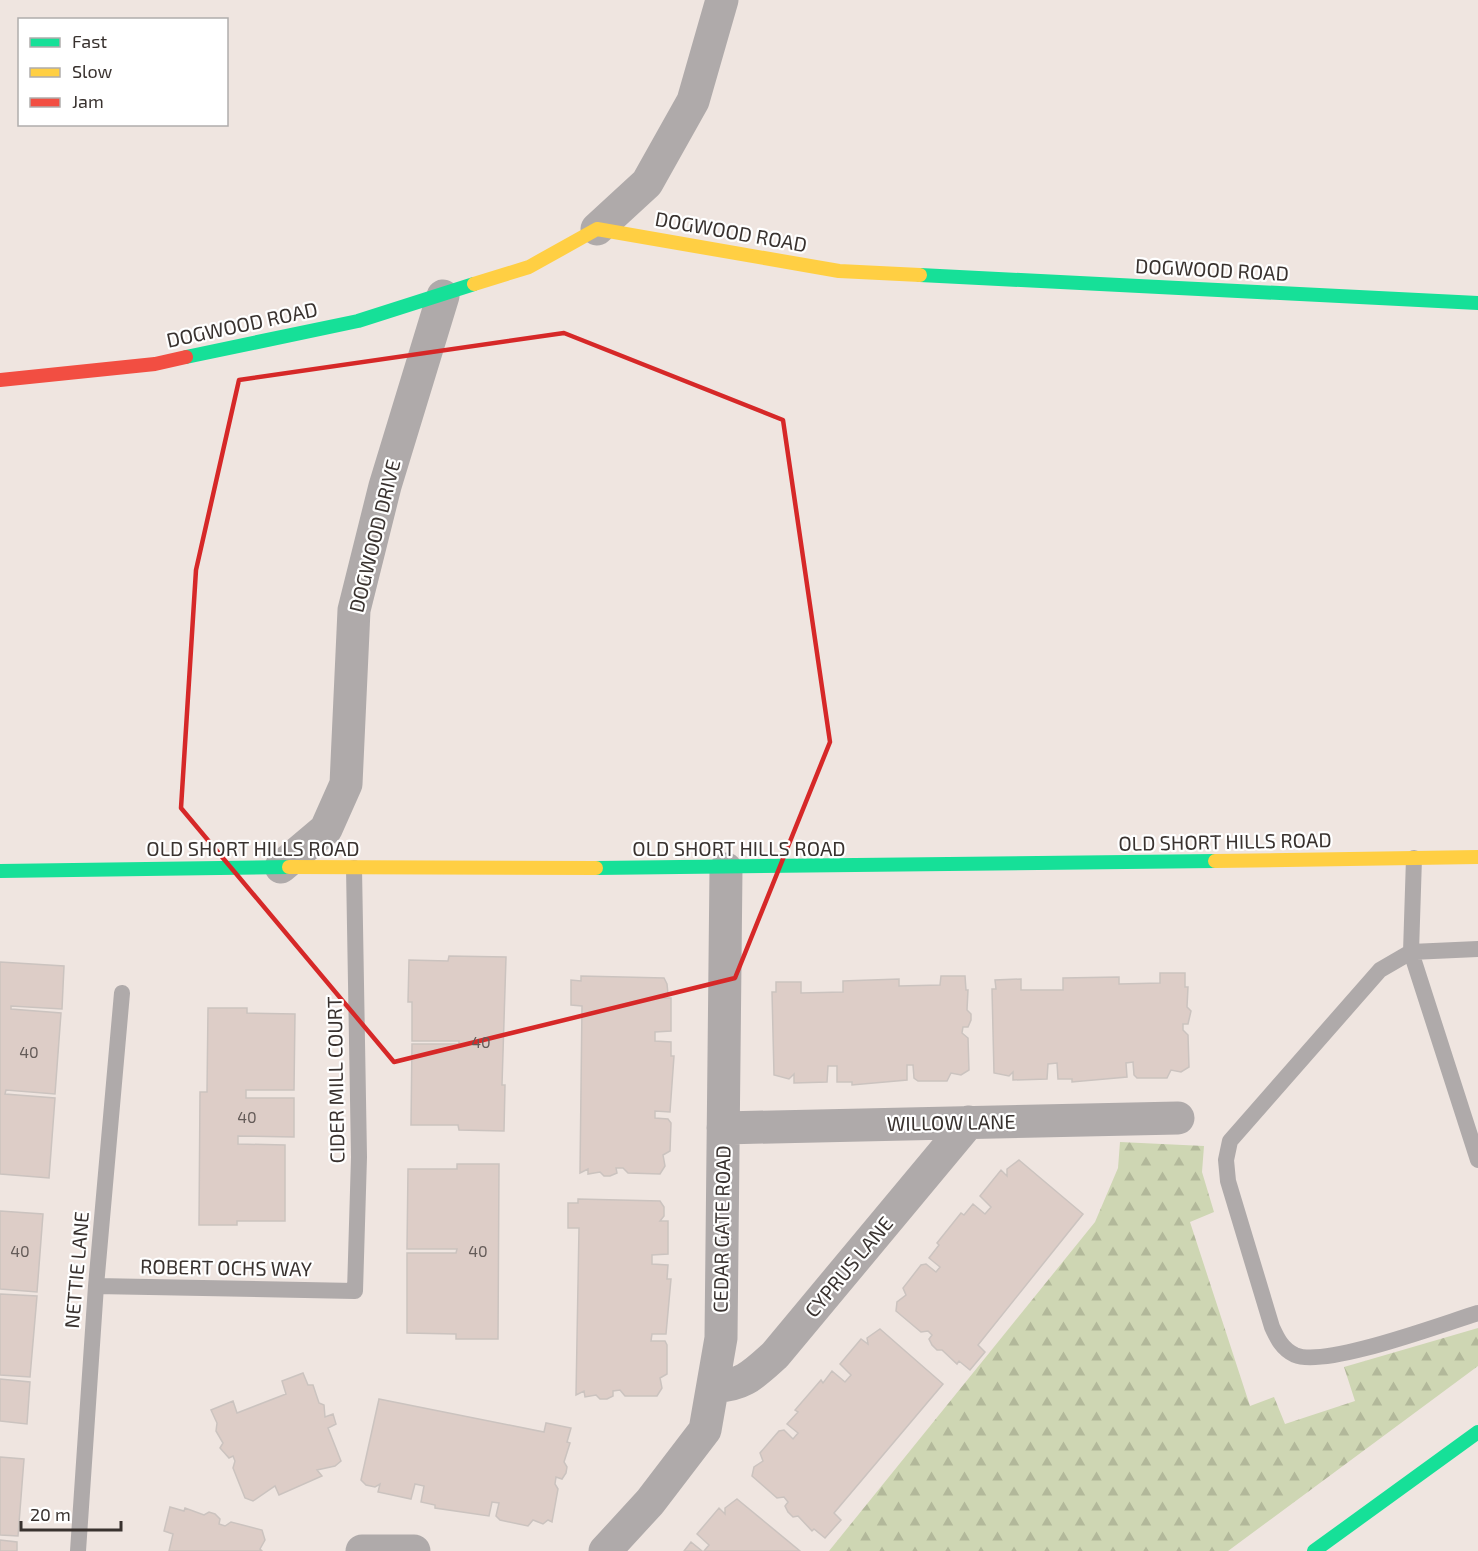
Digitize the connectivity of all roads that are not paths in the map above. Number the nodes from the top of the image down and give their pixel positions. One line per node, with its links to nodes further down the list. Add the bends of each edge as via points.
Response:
1 (722, 0): 2 (street, via 693,101 647,183)
2 (597, 229): 3 (street, DOGWOOD ROAD, via 529,267); 4 (street, DOGWOOD ROAD, via 839,271)
3 (442, 296): 5 (street, DOGWOOD ROAD, via 358,321 155,364); 8 (street, DOGWOOD DRIVE, via 385,486 354,610 346,784 326,829)
4 (1478, 303)
5 (0, 380)
6 (1478, 857): 7 (street, OLD SHORT HILLS ROAD)
7 (1414, 858): 10 (street, OLD SHORT HILLS ROAD); 13 (lane)
8 (282, 867): 9 (street, OLD SHORT HILLS ROAD); 11 (street, OLD SHORT HILLS ROAD)
9 (354, 868): 10 (street, OLD SHORT HILLS ROAD); 20 (lane, CIDER MILL COURT, via 358,1157)
10 (726, 870): 17 (street, CEDAR GATE ROAD)
11 (0, 871)
12 (1478, 949): 13 (lane)
13 (1411, 952): 18 (lane); 21 (lane, via 1380,970 1230,1141 1226,1160 1228,1181 1272,1327 1281,1345 1294,1355 1311,1358 1344,1353)
14 (122, 993): 19 (lane, NETTIE LANE)
15 (1178, 1118): 16 (street, WILLOW LANE)
16 (969, 1122): 17 (street, WILLOW LANE); 22 (street, CYPRUS LANE, via 776,1355 731,1387)
17 (723, 1128): 22 (street, CEDAR GATE ROAD, via 721,1338)
18 (1478, 1160)
19 (96, 1286): 20 (lane, ROBERT OCHS WAY); 24 (lane, NETTIE LANE)
20 (355, 1291)
21 (1478, 1313)
22 (713, 1386): 27 (street, CEDAR GATE ROAD, via 705,1430 650,1502)
23 (1478, 1432): 28 (street)
24 (78, 1551)
25 (362, 1551): 26 (street)
26 (414, 1551)
27 (605, 1551)
28 (1314, 1551)

